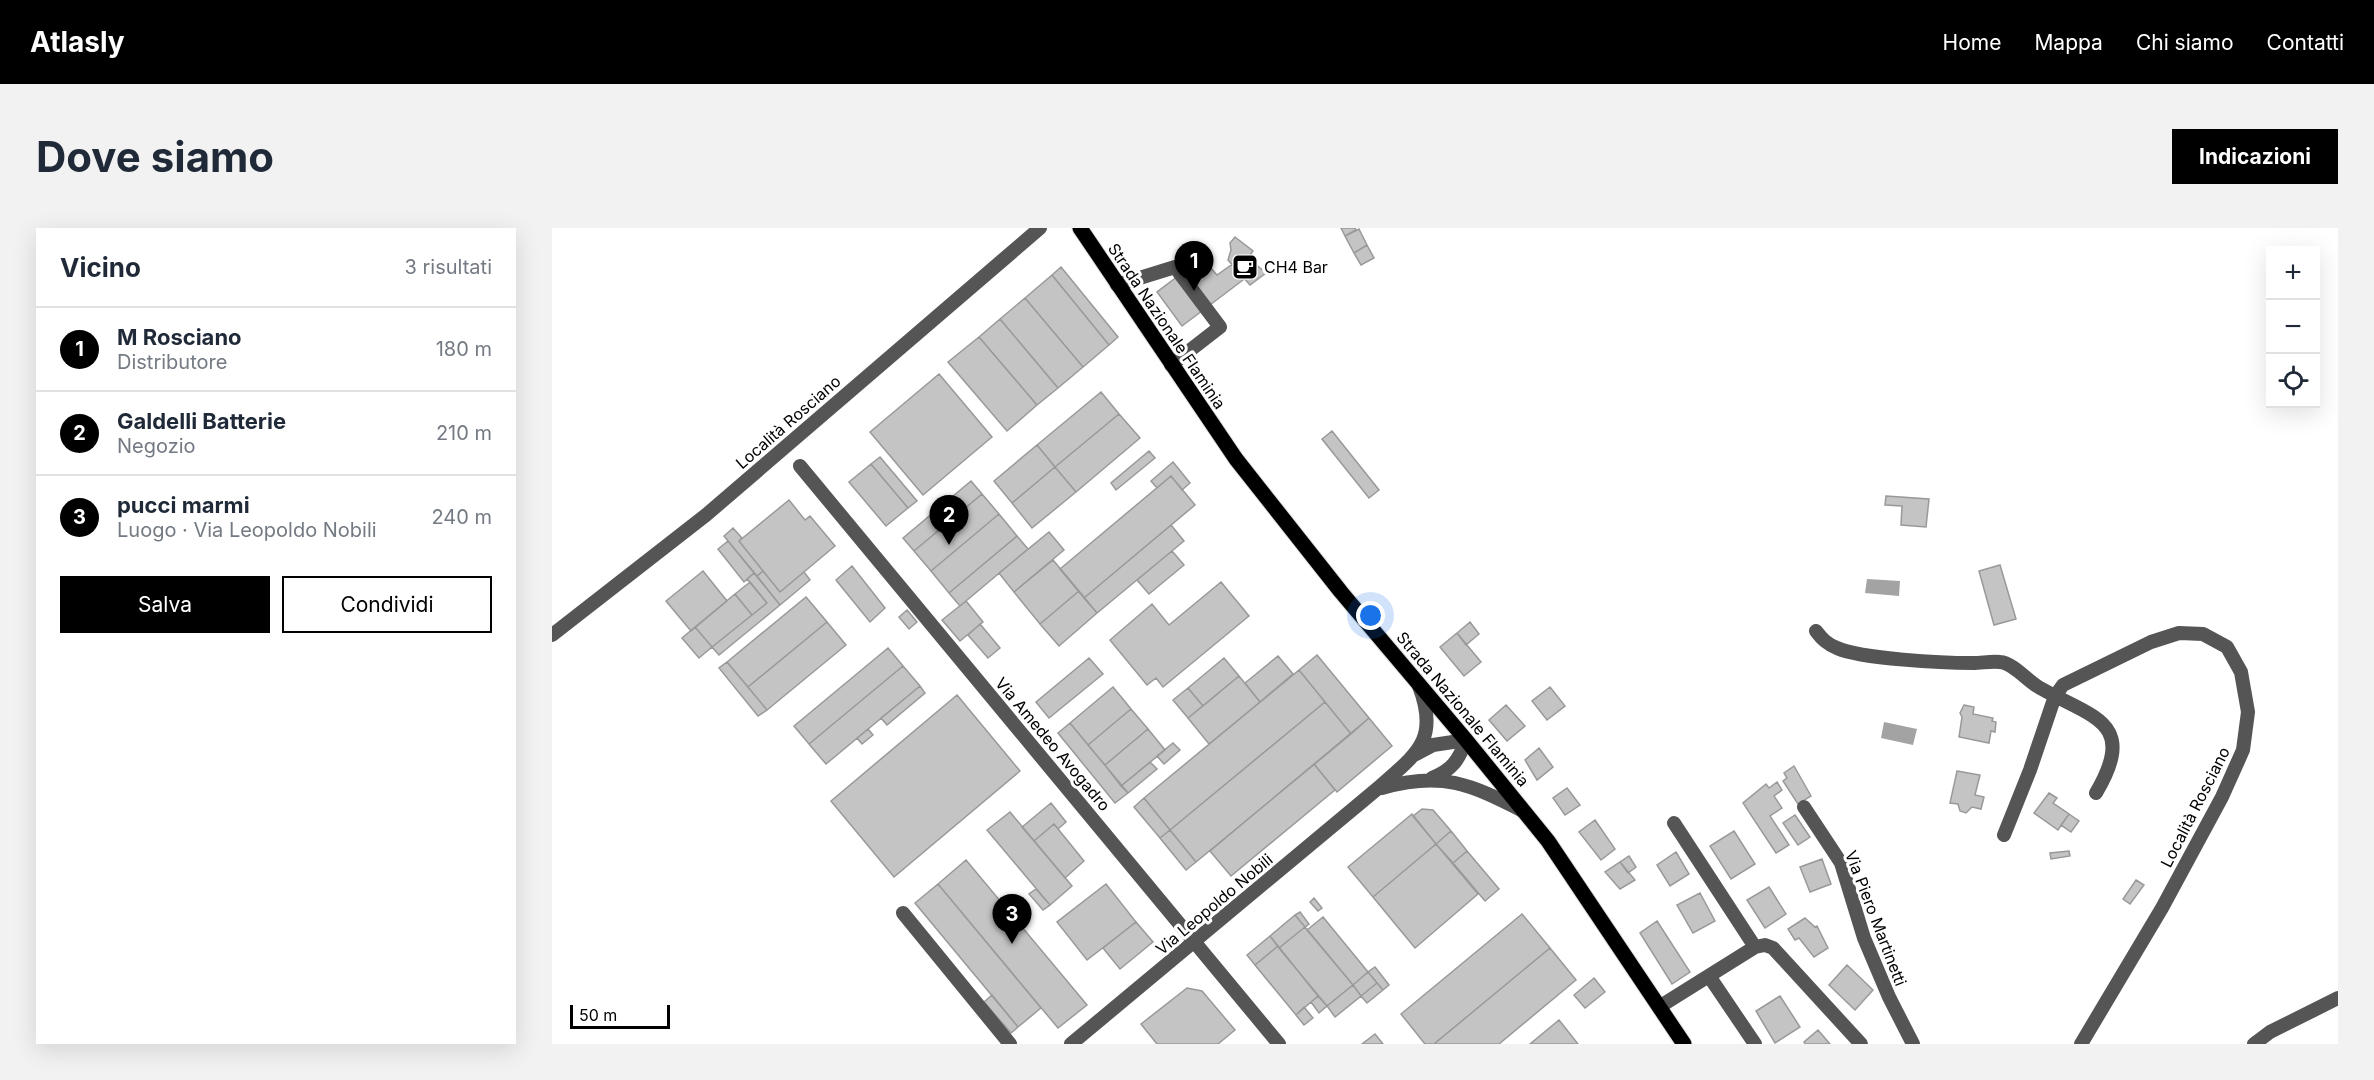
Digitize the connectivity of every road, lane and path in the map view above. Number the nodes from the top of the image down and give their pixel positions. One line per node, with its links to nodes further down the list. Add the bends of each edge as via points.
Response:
1 (1040, 228): 7 (street, Località Rosciano, via 706,515)
2 (1080, 228): 3 (main road, Strada Nazionale Flaminia)
3 (1117, 285): 4 (main road, Strada Nazionale Flaminia); 4 (street, via 1175,267 1220,327)
4 (1170, 365): 8 (main road, Strada Nazionale Flaminia, via 1243,468)
5 (800, 466): 20 (street, Via Amedeo Avogadro)
6 (1816, 631): 9 (street, via 1823,641 1839,649 1861,653 2003,662)
7 (552, 635)
8 (1417, 682): 10 (main road, Strada Nazionale Flaminia); 11 (street, Via Leopoldo Nobili, via 1428,711 1426,732)
9 (2055, 696): 14 (street, via 2089,711 2106,725 2113,740 2111,759); 18 (street); 32 (street, Località Rosciano, via 2063,685 2151,642 2179,633 2203,634 2227,646 2241,672 2248,711 2243,750 2222,797)
10 (1466, 740): 11 (street, Via Leopoldo Nobili, via 1432,745); 12 (street, Via Leopoldo Nobili, via 1449,771); 16 (main road, Strada Nazionale Flaminia)
11 (1416, 754): 13 (street, Via Leopoldo Nobili)
12 (1432, 778): 13 (street, Via Leopoldo Nobili); 16 (street, Via Leopoldo Nobili, via 1463,784)
13 (1377, 789): 20 (street, Via Leopoldo Nobili)
14 (2096, 793)
15 (1804, 807): 31 (street, Via Piero Martinetti, via 1841,863 1864,938)
16 (1525, 812): 24 (main road, Strada Nazionale Flaminia, via 1576,880)
17 (1674, 823): 21 (street)
18 (2004, 835)
19 (903, 913): 25 (street)
20 (1195, 942): 26 (street, Via Leopoldo Nobili); 27 (street, Via Amedeo Avogadro)
21 (1755, 947): 22 (street); 30 (street, via 1773,948)
22 (1709, 976): 24 (street); 29 (street)
23 (2338, 998): 33 (street)
24 (1659, 1007): 28 (main road, Strada Nazionale Flaminia)
25 (1010, 1044)
26 (1071, 1044)
27 (1279, 1044)
28 (1684, 1044)
29 (1755, 1044)
30 (1861, 1044)
31 (1913, 1044)
32 (2081, 1044)
33 (2254, 1044)

